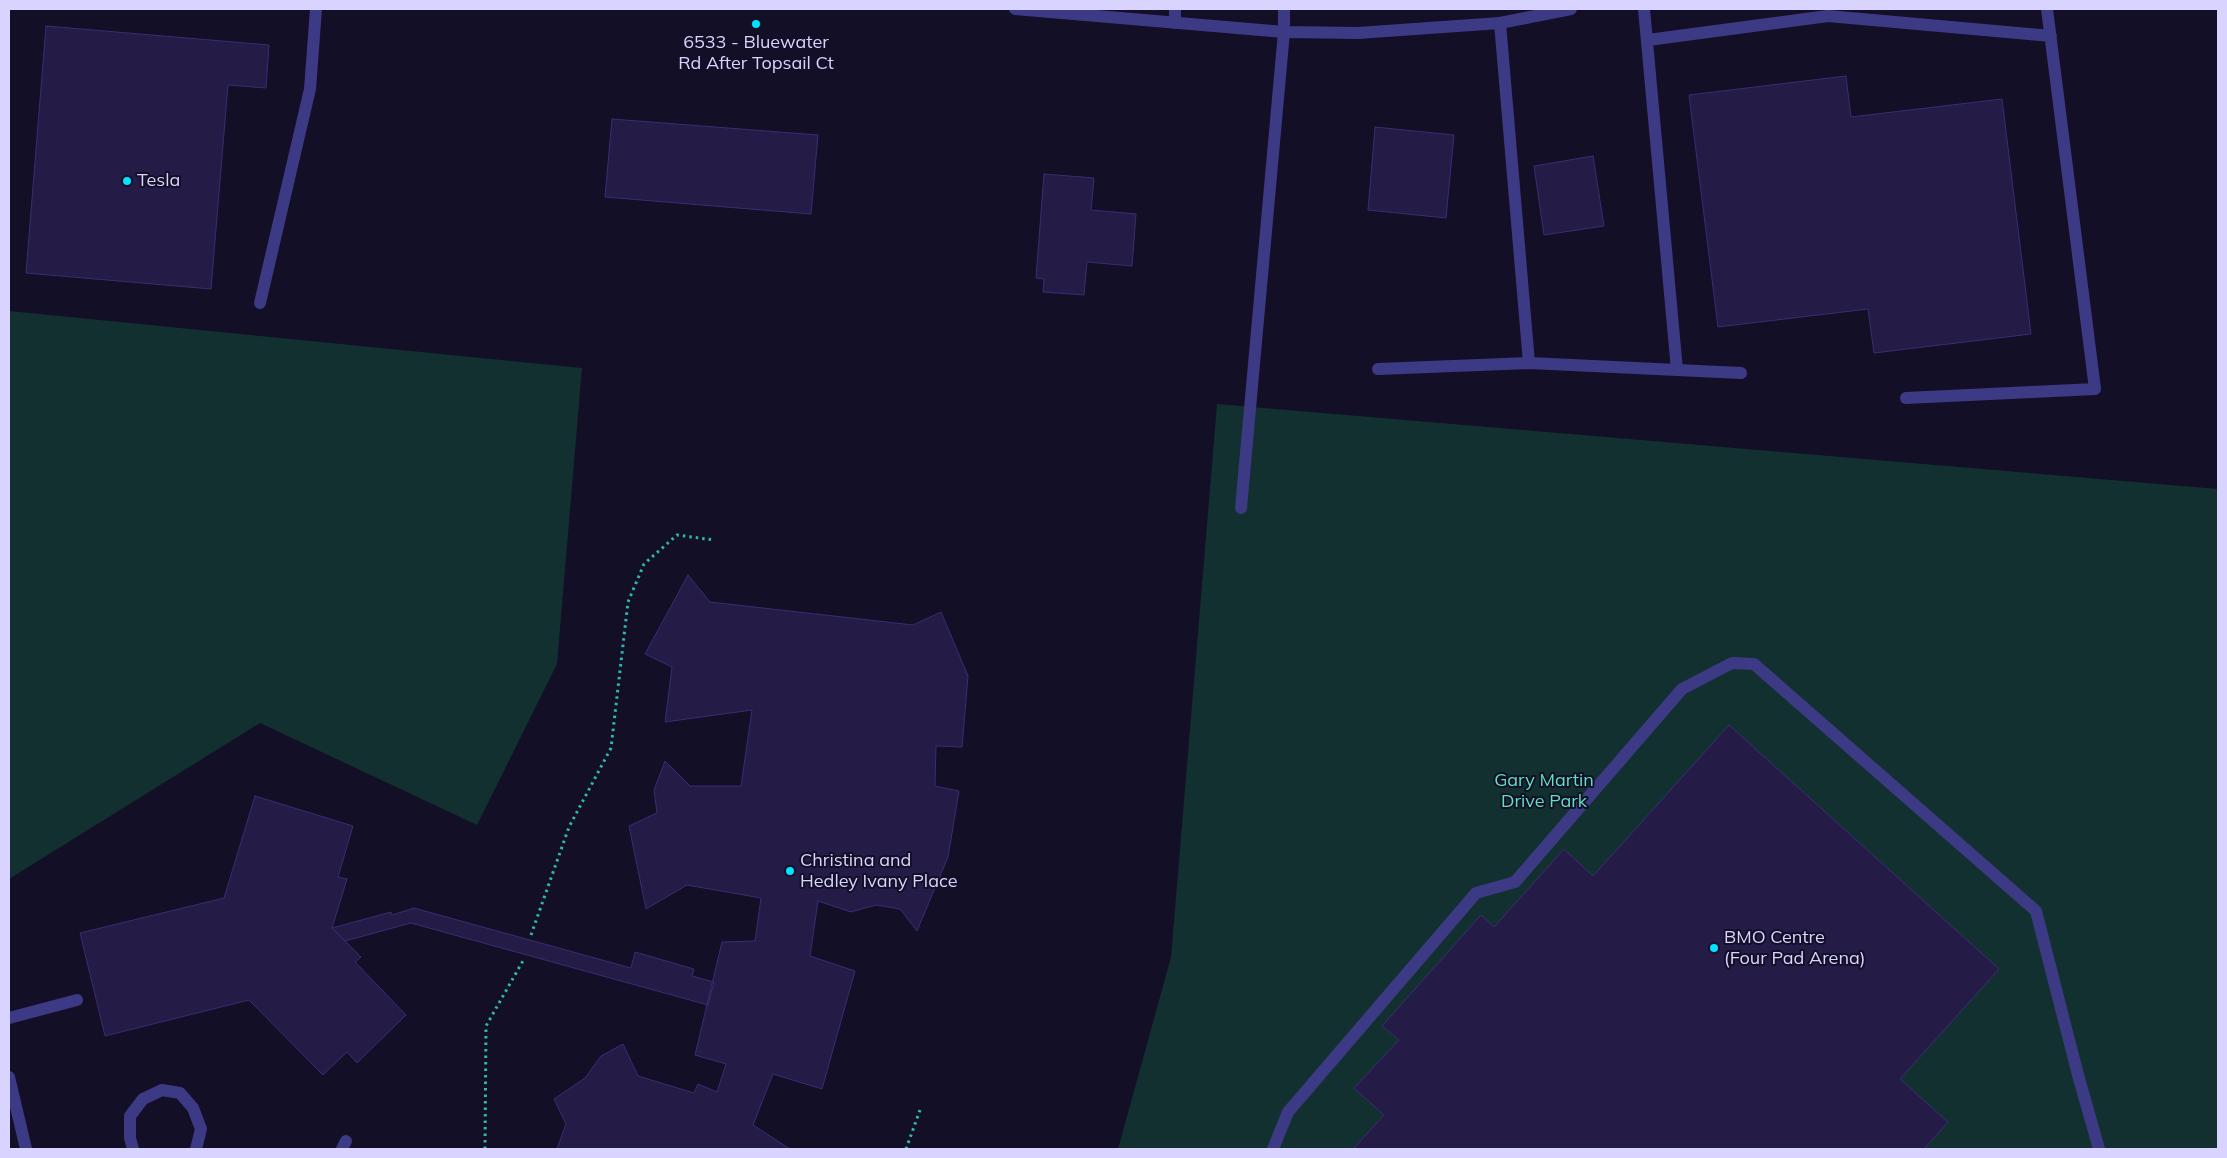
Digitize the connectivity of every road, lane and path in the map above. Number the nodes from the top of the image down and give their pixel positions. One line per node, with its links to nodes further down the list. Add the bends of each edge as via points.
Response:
1 (316, 9): 13 (street, via 310,89)
2 (1015, 9): 8 (street)
3 (1175, 9): 8 (street)
4 (1284, 9): 10 (street)
5 (1564, 9): 9 (street)
6 (1644, 9): 12 (street)
7 (2047, 9): 11 (street)
8 (1175, 23): 10 (street)
9 (1500, 23): 10 (street, via 1358,33); 14 (street)
10 (1284, 32): 19 (street)
11 (2051, 36): 12 (street, via 1828,16); 18 (street, via 2095,389)
12 (1648, 40): 16 (street)
13 (260, 303)
14 (1529, 363): 15 (street); 16 (street)
15 (1378, 369)
16 (1677, 370): 17 (street)
17 (1741, 373)
18 (1906, 398)
19 (1241, 508)
20 (714, 540): 21 (path, via 677,535 644,564 628,602 610,748 569,827)
21 (531, 936)
22 (524, 959): 30 (path, via 486,1026)
23 (77, 1000): 24 (street)
24 (9, 1018)
25 (9, 1077): 27 (street)
26 (920, 1110): 31 (path)
27 (26, 1149)
28 (133, 1149): 29 (street, via 130,1116 143,1099 162,1090 180,1093 193,1108 201,1129)
29 (196, 1149)
30 (485, 1149)
31 (906, 1149)
32 (1274, 1149): 33 (street, via 1288,1112 1476,893 1515,882 1682,689 1732,663 1754,664 2036,911)
33 (2099, 1149)

